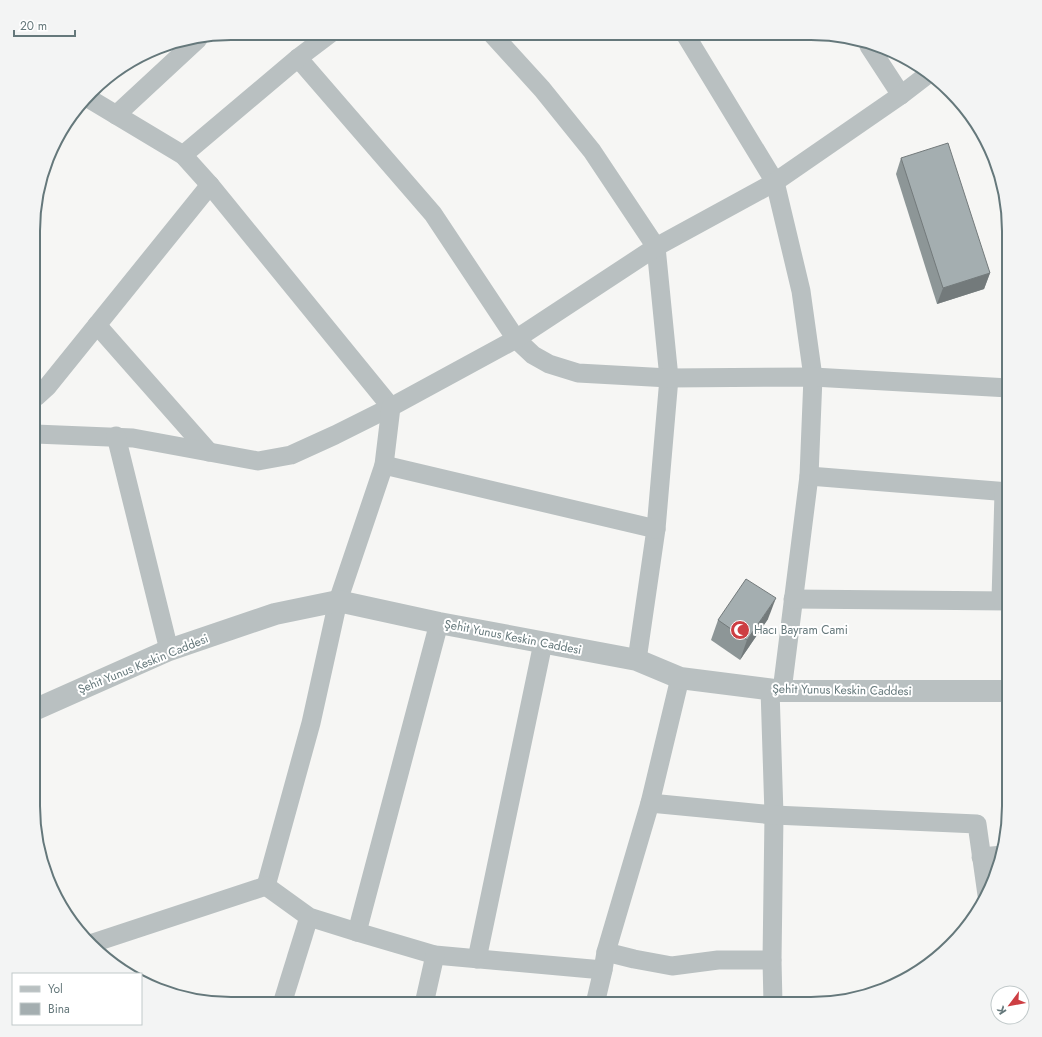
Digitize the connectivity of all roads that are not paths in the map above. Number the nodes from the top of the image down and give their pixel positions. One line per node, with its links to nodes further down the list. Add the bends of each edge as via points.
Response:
1 (322, 40): 6 (street)
2 (497, 40): 14 (street, via 542,89 592,151)
3 (688, 40): 12 (street)
4 (191, 45): 10 (street)
5 (872, 50): 8 (street)
6 (298, 58): 11 (street); 16 (street, via 433,214)
7 (924, 77): 8 (street)
8 (901, 95): 12 (street)
9 (92, 100): 10 (street)
10 (116, 115): 11 (street)
11 (183, 155): 13 (street)
12 (775, 182): 14 (street); 17 (street, via 801,291)
13 (210, 185): 15 (street); 21 (street)
14 (656, 247): 16 (street); 18 (street)
15 (97, 325): 20 (street); 24 (street)
16 (516, 339): 18 (street, via 533,355 548,364 578,373); 21 (street)
17 (813, 377): 18 (street); 19 (street); 26 (street)
18 (669, 378): 28 (street)
19 (1002, 388)
20 (40, 393)
21 (391, 407): 24 (street, via 291,455 258,461); 25 (street)
22 (40, 434): 23 (street)
23 (116, 436): 24 (street); 34 (street)
24 (209, 452)
25 (384, 465): 28 (street); 31 (street)
26 (809, 476): 27 (street); 29 (street)
27 (1002, 492)
28 (656, 529): 35 (street)
29 (793, 599): 30 (street); 37 (street)
30 (1002, 600)
31 (338, 601): 32 (street, Şehit Yunus Keskin Caddesi); 34 (street, Şehit Yunus Keskin Caddesi, via 274,614); 45 (street, via 310,723)
32 (439, 623): 33 (street, Şehit Yunus Keskin Caddesi); 47 (street)
33 (543, 644): 35 (street, Şehit Yunus Keskin Caddesi); 50 (street)
34 (170, 650): 39 (street, Şehit Yunus Keskin Caddesi)
35 (636, 660): 36 (street, Şehit Yunus Keskin Caddesi)
36 (680, 678): 37 (street, Şehit Yunus Keskin Caddesi); 40 (street)
37 (776, 690): 38 (street, Şehit Yunus Keskin Caddesi); 41 (street)
38 (1002, 691)
39 (40, 707)
40 (650, 803): 41 (street); 52 (street)
41 (774, 815): 43 (street, via 977,824); 51 (street)
42 (995, 856): 43 (street)
43 (982, 857): 44 (street)
44 (985, 883)
45 (266, 886): 46 (street); 48 (street)
46 (309, 917): 47 (street); 53 (street)
47 (357, 932): 49 (street)
48 (97, 942)
49 (436, 955): 50 (street); 54 (street)
50 (477, 959): 52 (street)
51 (772, 960): 52 (street, via 718,960 672,966 634,959); 56 (street)
52 (605, 961): 55 (street)
53 (284, 997)
54 (426, 997)
55 (597, 997)
56 (773, 997)

